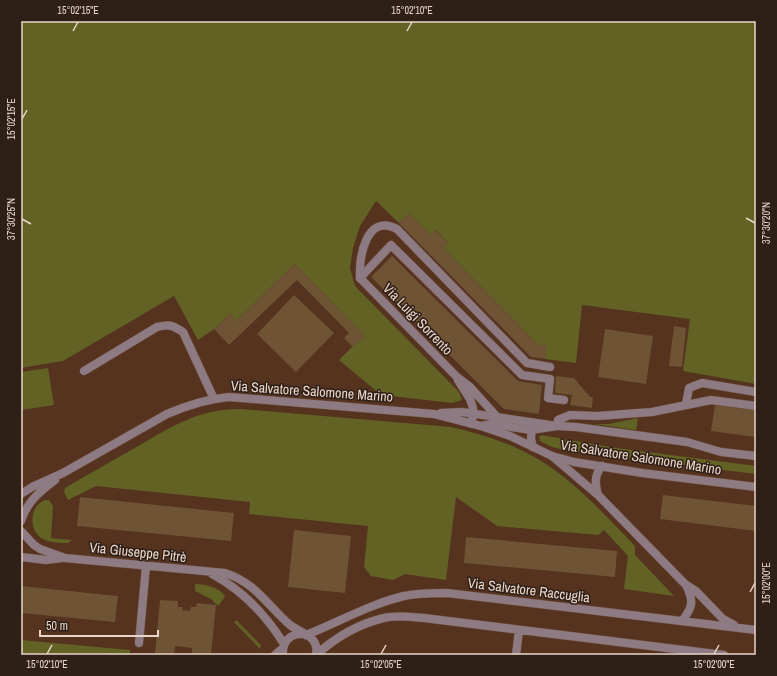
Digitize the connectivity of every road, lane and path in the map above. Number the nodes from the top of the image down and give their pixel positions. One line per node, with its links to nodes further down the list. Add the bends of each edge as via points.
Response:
1 (360, 278): 2 (street, via 363,247 370,235 380,226 391,226 397,229 527,363); 4 (street, Via Luigi Sorrento); 7 (street, via 391,245 522,375 550,379 548,398)
2 (550, 367)
3 (84, 371): 6 (street, via 157,327 174,326 183,332)
4 (457, 377): 11 (street, via 470,399); 12 (street, via 470,387)
5 (756, 392): 8 (street, via 702,383 689,388)
6 (214, 398): 10 (street, Via Salvatore Salomone Marino, via 246,397); 21 (street, Via Salvatore Salomone Marino, via 167,414)
7 (564, 400)
8 (686, 404): 9 (street, via 711,400); 16 (street, via 652,412 570,416 558,420)
9 (756, 406)
10 (434, 414): 11 (street, Via Salvatore Salomone Marino); 13 (street, Via Salvatore Salomone Marino)
11 (473, 414): 12 (street, Via Salvatore Salomone Marino); 13 (street)
12 (498, 418): 15 (street, Via Salvatore Salomone Marino)
13 (472, 424): 14 (street, Via Salvatore Salomone Marino)
14 (481, 426): 15 (street); 17 (street, Via Salvatore Salomone Marino)
15 (532, 426): 16 (street, Via Salvatore Salomone Marino); 17 (street, via 530,439)
16 (557, 426): 19 (street, Via Salvatore Salomone Marino, via 687,442 722,452)
17 (533, 447): 18 (street, Via Salvatore Salomone Marino)
18 (552, 456): 20 (street, Via Salvatore Salomone Marino); 24 (street)
19 (756, 456)
20 (602, 466): 22 (street, Via Salvatore Salomone Marino, via 642,474); 24 (street, via 595,482)
21 (63, 473): 23 (street); 25 (street, via 30,502)
22 (756, 487)
23 (21, 494)
24 (598, 495): 31 (street)
25 (21, 521)
26 (21, 531): 28 (street, via 40,549)
27 (21, 557): 28 (street, via 46,560)
28 (65, 558): 29 (street, Via Giuseppe Pitrè)
29 (146, 566): 30 (street, Via Giuseppe Pitrè); 37 (street)
30 (208, 572): 36 (street, Via Giuseppe Pitrè, via 225,573 246,582 291,626); 38 (street, via 233,587 248,600 269,622)
31 (685, 584): 32 (street, via 692,601); 33 (street, via 696,591 723,619)
32 (682, 621): 33 (street, Via Salvatore Raccuglia); 36 (street, Via Salvatore Raccuglia, via 447,593 405,596 387,601)
33 (740, 628): 35 (street, Via Salvatore Raccuglia)
34 (519, 630): 40 (street, via 424,618 383,618 352,629); 41 (street); 42 (street)
35 (756, 630)
36 (304, 634): 38 (street, Via Salvatore Raccuglia, via 290,637); 40 (street, via 314,641)
37 (139, 643)
38 (283, 649): 39 (street, Via Salvatore Raccuglia)
39 (275, 655)
40 (316, 655)
41 (516, 655)
42 (724, 655)

